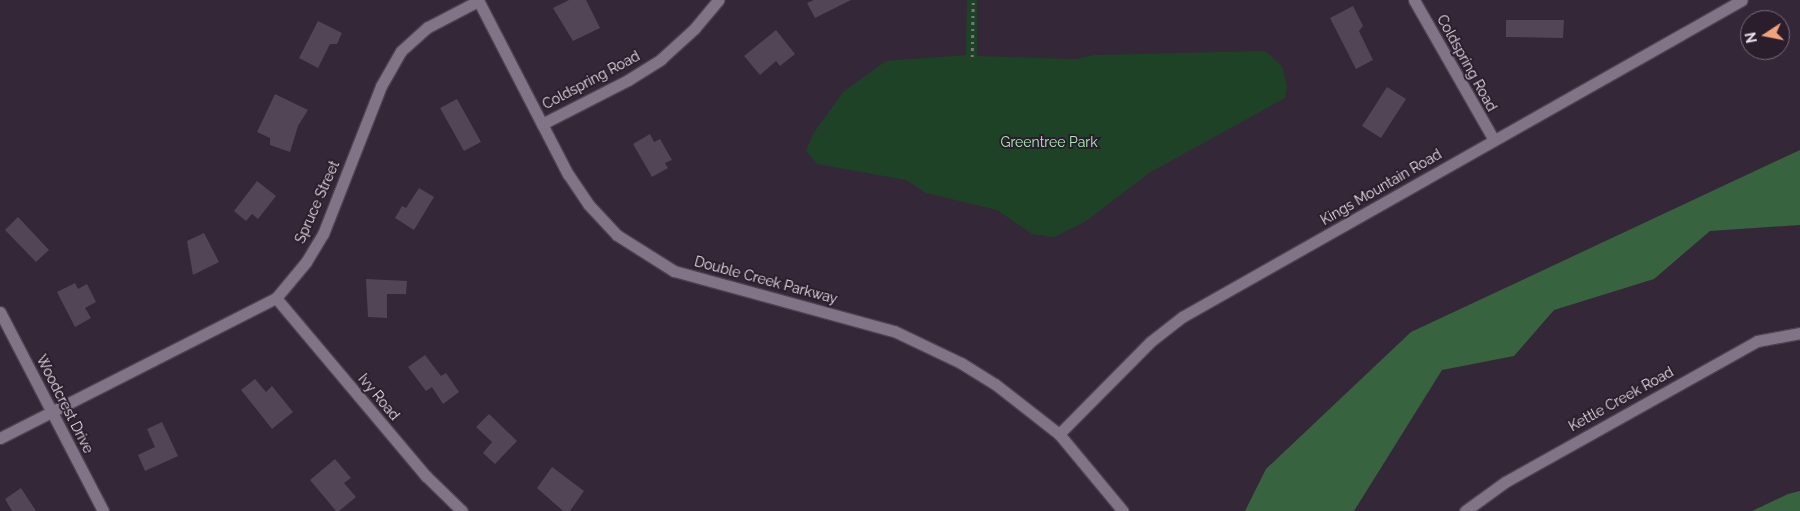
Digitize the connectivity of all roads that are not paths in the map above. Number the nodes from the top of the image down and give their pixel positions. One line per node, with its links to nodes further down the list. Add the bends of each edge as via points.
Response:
1 (478, 0): 5 (street, Double Creek Parkway); 7 (street, Spruce Street, via 428,27 401,51 382,86 322,234 306,262)
2 (718, 0): 5 (street, Coldspring Road, via 694,29 661,59 628,80)
3 (1414, 0): 6 (street, Coldspring Road)
4 (1742, 0): 6 (street, Kings Mountain Road)
5 (542, 124): 11 (street, Double Creek Parkway, via 588,204 617,235 651,259 697,279 857,319 903,334 995,384)
6 (1494, 140): 11 (street, Kings Mountain Road, via 1182,317 1150,342)
7 (276, 298): 10 (street, Spruce Street); 14 (street, Ivy Road, via 426,476)
8 (0, 312): 10 (street, Woodcrest Drive)
9 (1800, 333): 16 (street, Kettle Creek Road, via 1774,335 1749,345 1505,482)
10 (52, 411): 12 (street, Spruce Street); 13 (street, Woodcrest Drive)
11 (1059, 434): 15 (street, Double Creek Parkway)
12 (0, 438)
13 (103, 511)
14 (462, 511)
15 (1123, 511)
16 (1465, 511)

